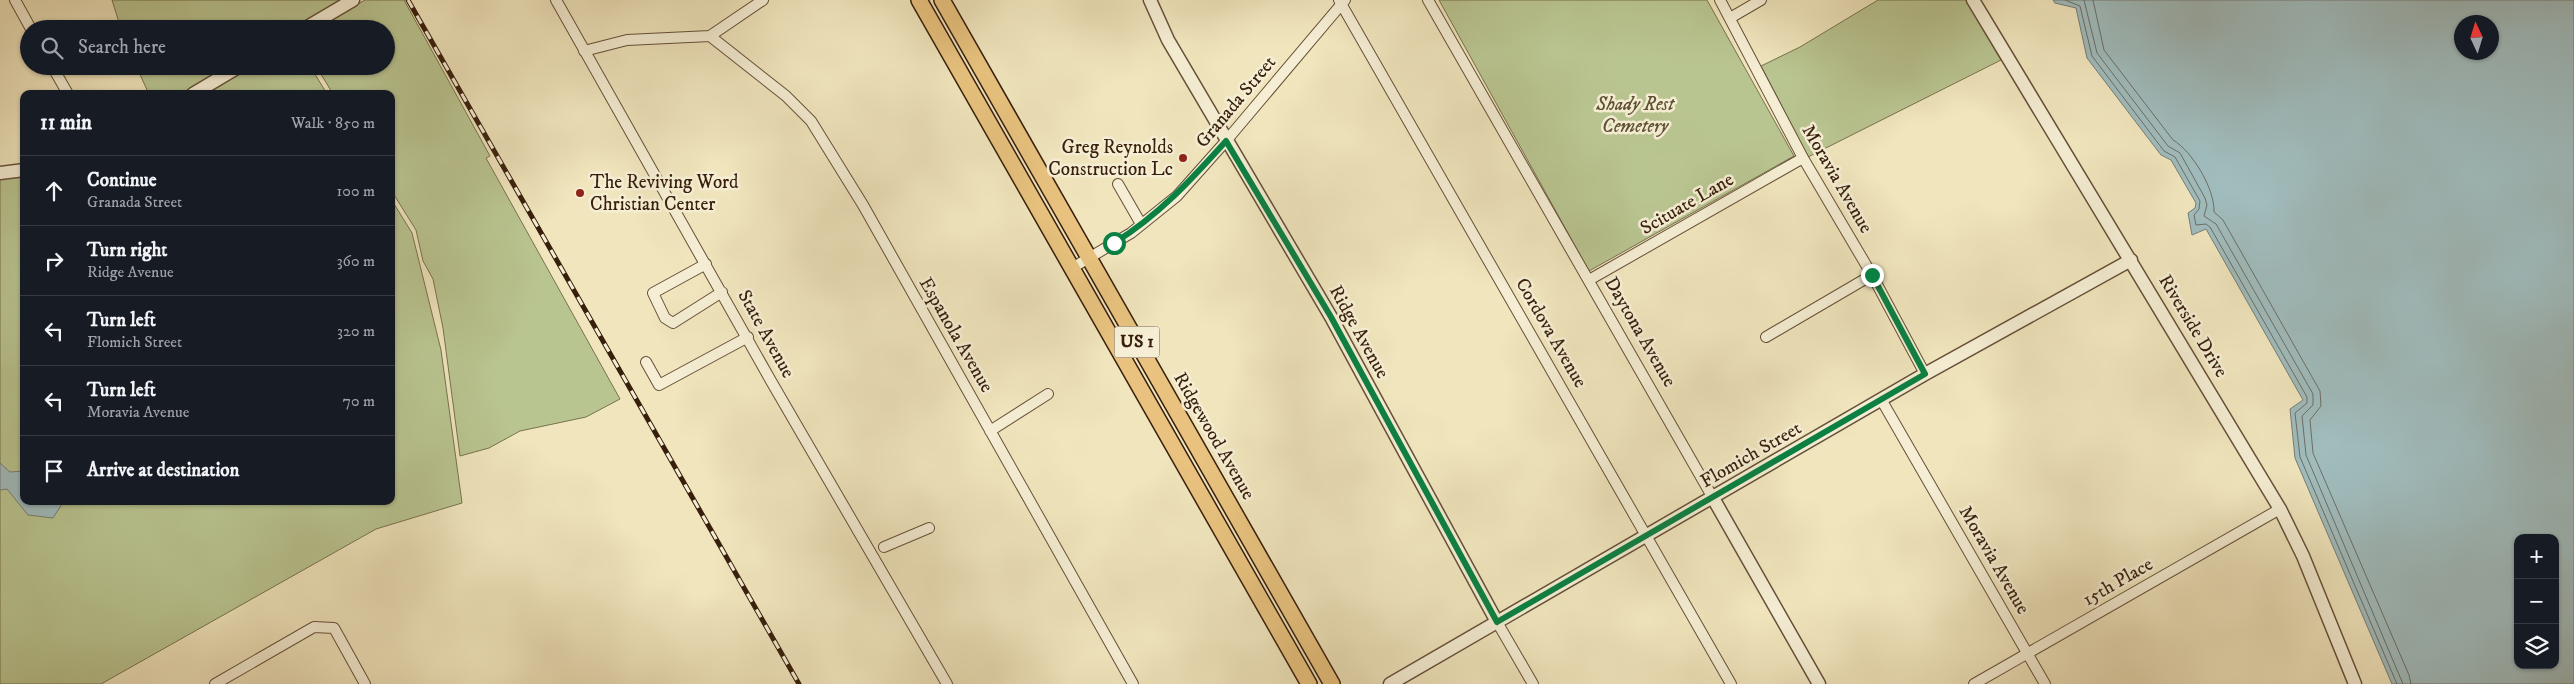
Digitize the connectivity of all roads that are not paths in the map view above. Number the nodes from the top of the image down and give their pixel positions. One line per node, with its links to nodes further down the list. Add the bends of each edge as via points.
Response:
1 (15, 0): 14 (street)
2 (353, 0): 15 (street)
3 (556, 0): 17 (street, State Avenue)
4 (763, 0): 16 (street)
5 (919, 0): 31 (main road, US 1)
6 (942, 0): 28 (main road, Ridgewood Avenue / US 1)
7 (1150, 0): 22 (street, Ridge Avenue, via 1168,40)
8 (1428, 0): 33 (street, Daytona Avenue)
9 (1720, 0): 13 (street, Moravia Avenue)
10 (1761, 0): 13 (street)
11 (1973, 0): 29 (street, Riverside Drive)
12 (1342, 1): 22 (street, Granada Street); 45 (street, Cordova Avenue)
13 (1730, 18): 23 (street, Moravia Avenue)
14 (26, 20)
15 (319, 20)
16 (710, 36): 17 (street, via 628,40); 41 (street, Espanola Avenue, via 786,96 811,121 863,205)
17 (584, 51): 30 (street, State Avenue)
18 (57, 75): 20 (street)
19 (225, 75): 21 (street)
20 (66, 90)
21 (199, 90)
22 (1226, 141): 27 (street, Granada Street, via 1177,196); 47 (street, Ridge Avenue, via 1331,317)
23 (1803, 158): 32 (street, Moravia Avenue); 33 (street, Scituate Lane)
24 (20, 171): 25 (street)
25 (0, 174)
26 (1118, 184): 27 (street)
27 (1141, 224): 28 (street, Granada Street)
28 (1089, 258): 31 (street, Granada Street); 54 (main road, Ridgewood Avenue / US 1)
29 (2131, 260): 38 (street, Flomich Street); 43 (street, Riverside Drive)
30 (706, 264): 34 (street, State Avenue); 34 (street, via 653,292 665,318 673,323)
31 (1072, 268): 53 (main road, US 1)
32 (1872, 275): 36 (street); 38 (street, Moravia Avenue)
33 (1589, 280): 42 (street, Daytona Avenue)
34 (722, 292): 35 (street, State Avenue)
35 (748, 337): 37 (street, via 659,385); 51 (street, State Avenue)
36 (1766, 337)
37 (646, 362)
38 (1925, 374): 40 (street, Flomich Street)
39 (1048, 394): 41 (street)
40 (1882, 401): 42 (street, Flomich Street); 48 (street, Moravia Avenue)
41 (990, 431): 52 (street, Espanola Avenue)
42 (1713, 498): 45 (street, Flomich Street); 58 (street, Daytona Avenue)
43 (2280, 509): 48 (street, 15th Place); 61 (street, Riverside Drive, via 2303,556)
44 (929, 528): 46 (street)
45 (1647, 536): 47 (street, Flomich Street); 57 (street, Cordova Avenue)
46 (884, 547)
47 (1497, 622): 55 (street, Flomich Street); 56 (street, Ridge Avenue)
48 (2028, 654): 59 (street, 15th Place); 60 (street, Moravia Avenue)
49 (215, 684): 50 (street, via 314,627 334,628)
50 (365, 684)
51 (947, 684)
52 (1133, 684)
53 (1309, 684)
54 (1332, 684)
55 (1390, 684)
56 (1533, 684)
57 (1731, 684)
58 (1819, 684)
59 (1974, 684)
60 (2045, 684)
61 (2355, 684)

